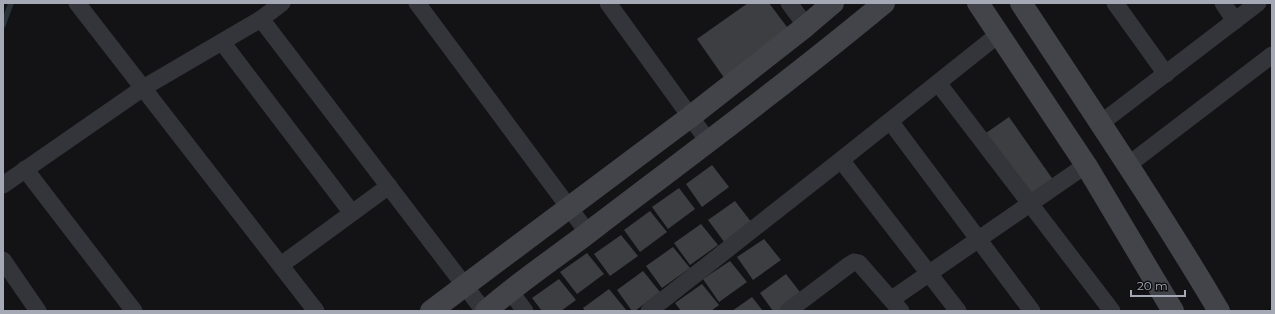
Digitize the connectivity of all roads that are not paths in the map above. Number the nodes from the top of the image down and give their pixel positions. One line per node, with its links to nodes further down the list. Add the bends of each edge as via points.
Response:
1 (77, 3): 21 (street)
2 (282, 3): 13 (street)
3 (417, 3): 33 (street)
4 (608, 3): 22 (street)
5 (789, 3): 15 (street)
6 (833, 3): 15 (street)
7 (884, 3): 25 (street)
8 (978, 3): 16 (street)
9 (1021, 3): 24 (street)
10 (1115, 3): 19 (street)
11 (1223, 3): 14 (street)
12 (1258, 3): 14 (street)
13 (261, 19): 17 (street); 31 (street)
14 (1236, 20): 19 (street)
15 (806, 26): 22 (street)
16 (999, 34): 20 (street); 27 (street)
17 (222, 42): 21 (street); 34 (street)
18 (1272, 55): 28 (street)
19 (1166, 74): 24 (street)
20 (938, 83): 23 (street); 32 (street)
21 (143, 88): 29 (street); 38 (street)
22 (690, 117): 25 (street); 33 (street)
23 (890, 121): 26 (street); 36 (street)
24 (1101, 123): 28 (street)
25 (708, 142): 35 (street)
26 (841, 160): 39 (street); 50 (street)
27 (1086, 165): 32 (street); 54 (street)
28 (1128, 165): 55 (street)
29 (25, 169): 30 (street); 45 (street)
30 (3, 185)
31 (389, 186): 34 (street); 40 (street)
32 (1030, 204): 36 (street); 53 (street)
33 (569, 208): 35 (street); 40 (street)
34 (352, 212): 38 (street)
35 (588, 233): 41 (street)
36 (979, 239): 39 (street); 52 (street)
37 (3, 260): 44 (street)
38 (281, 265): 46 (street)
39 (929, 273): 42 (street); 51 (street)
40 (465, 286): 47 (street); 48 (street)
41 (510, 291): 48 (street); 49 (street)
42 (896, 305): 43 (street, via 860,263 854,262)
43 (792, 310)
44 (38, 311)
45 (134, 311)
46 (316, 311)
47 (431, 311)
48 (485, 311)
49 (525, 311)
50 (649, 311)
51 (958, 311)
52 (1032, 311)
53 (1112, 311)
54 (1173, 311)
55 (1219, 311)

